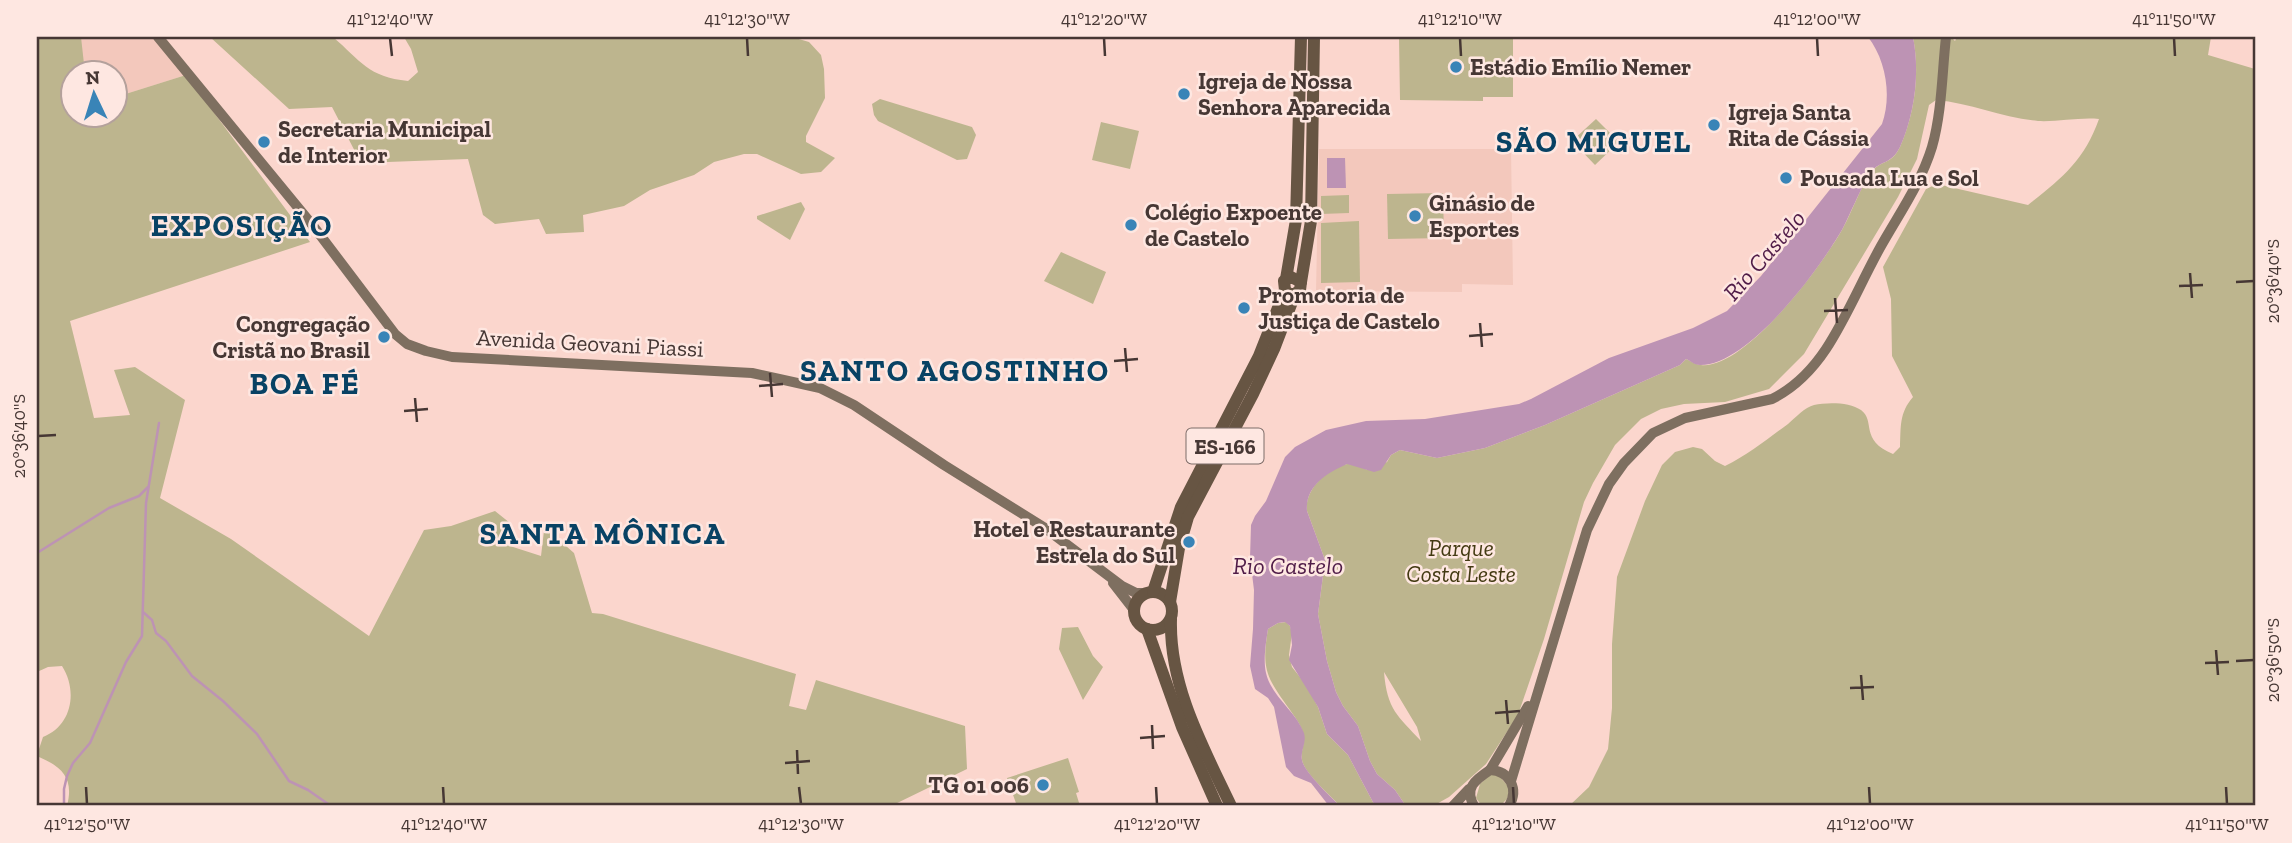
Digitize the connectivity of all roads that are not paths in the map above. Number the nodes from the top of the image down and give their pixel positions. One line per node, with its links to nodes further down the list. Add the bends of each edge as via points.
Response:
1 (158, 37): 9 (main road, Avenida Geovani Piassi, via 407,344 452,357 752,373 820,388 854,405 1045,528)
2 (1301, 37): 5 (main road, ES-166)
3 (1314, 37): 6 (main road, ES-166)
4 (1946, 37): 15 (main road, via 1938,119 1923,174 1825,350 1784,393 1752,405 1685,418 1653,433 1624,463 1587,530)
5 (1296, 220): 6 (main road); 7 (main road, ES-166)
6 (1311, 221): 7 (main road, ES-166)
7 (1292, 286): 8 (main road, ES-166)
8 (1186, 509): 10 (main road, ES-166); 11 (main road, ES-166)
9 (1110, 578): 10 (main road, Avenida Geovani Piassi, via 1131,591); 12 (main road, Avenida Geovani Piassi)
10 (1148, 593): 11 (main road, via 1162,594); 12 (main road, ES-166)
11 (1170, 602): 13 (main road, ES-166)
12 (1134, 610): 14 (main road, via 1135,620)
13 (1171, 618): 14 (main road, via 1162,628); 20 (main road, ES-166, via 1171,649 1179,685)
14 (1147, 629): 19 (main road, via 1178,718)
15 (1535, 695): 16 (main road); 17 (main road)
16 (1490, 770): 17 (main road, via 1502,772); 18 (main road)
17 (1511, 781): 23 (main road, via 1514,793)
18 (1469, 789): 21 (main road); 22 (main road)
19 (1217, 806)
20 (1231, 806)
21 (1453, 806)
22 (1474, 806)
23 (1509, 806)

